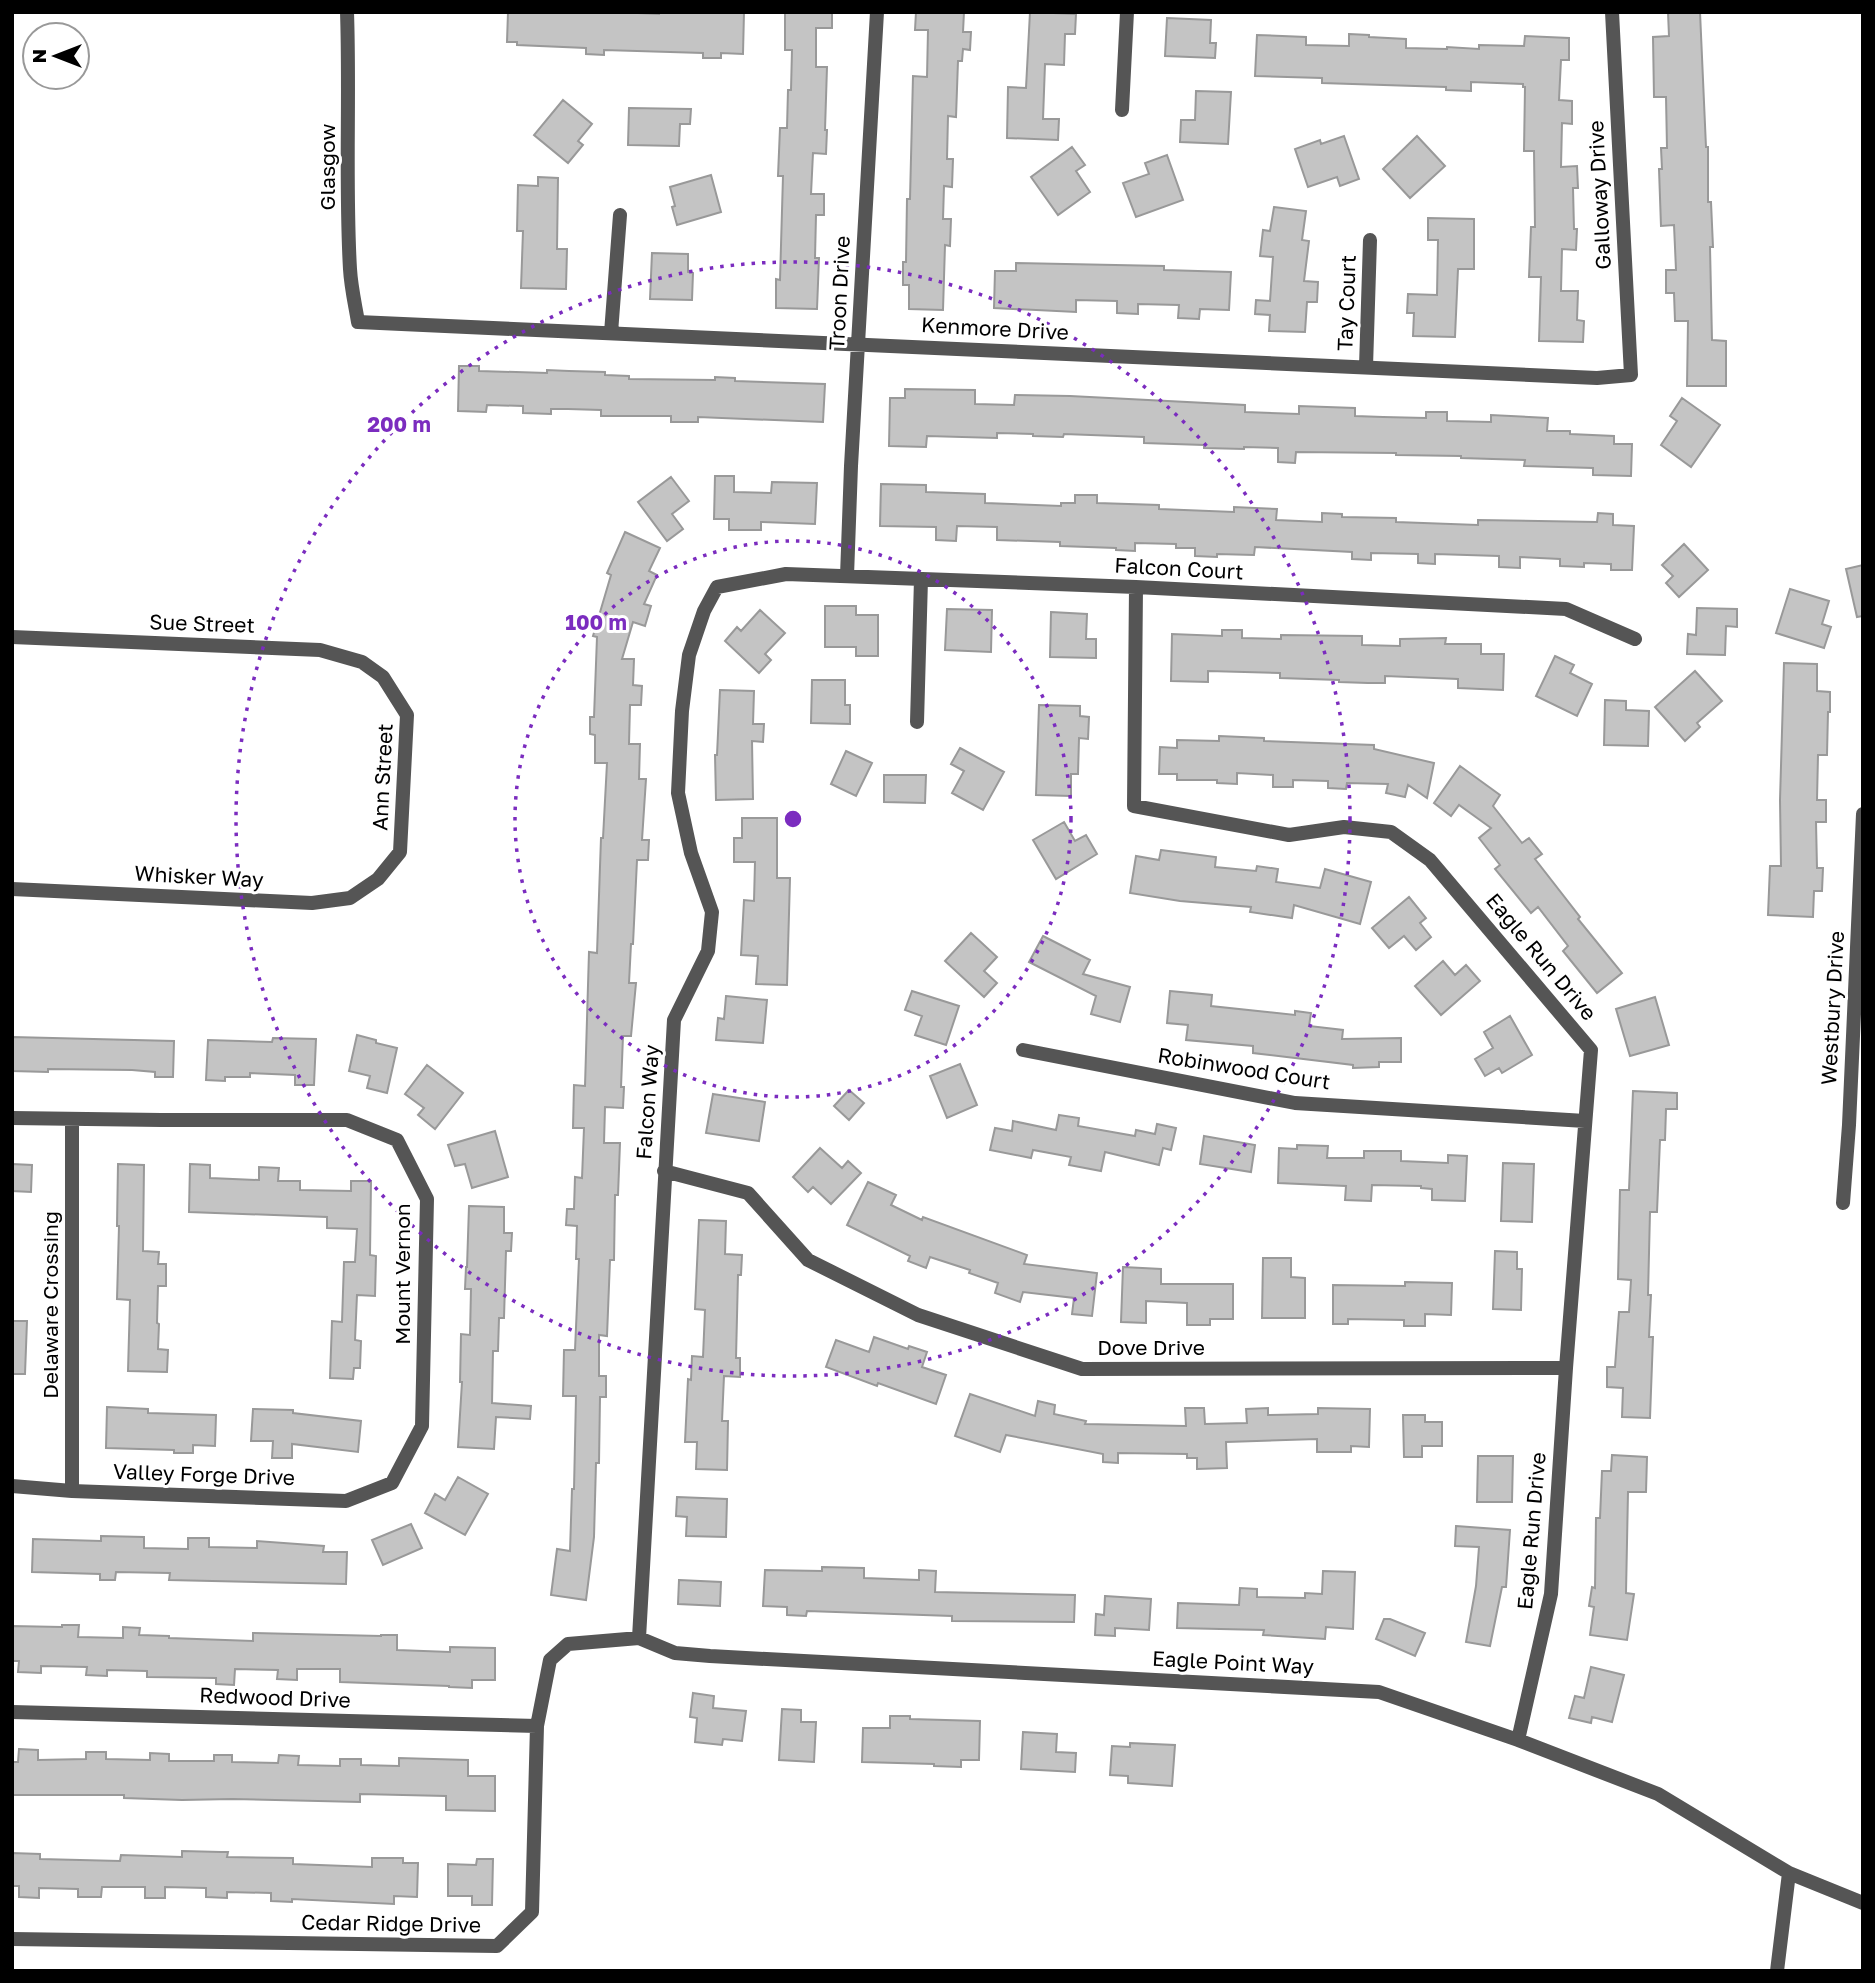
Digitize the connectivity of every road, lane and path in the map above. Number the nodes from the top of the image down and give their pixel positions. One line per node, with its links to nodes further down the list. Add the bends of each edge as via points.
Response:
1 (347, 12): 8 (street, Glasgow, via 350,271)
2 (877, 12): 10 (street, Troon Drive)
3 (1127, 12): 5 (street)
4 (1612, 12): 12 (street, Galloway Drive)
5 (1122, 110)
6 (620, 215): 9 (street)
7 (1370, 240): 11 (street, Tay Court)
8 (358, 322): 9 (street, Kenmore Drive)
9 (611, 333): 10 (street, Kenmore Drive)
10 (858, 344): 11 (street, Kenmore Drive); 13 (street, Troon Drive)
11 (1366, 367): 12 (street, Kenmore Drive, via 1597,378)
12 (1631, 375)
13 (847, 576): 14 (street, Falcon Court); 15 (street, Falcon Court, via 786,574)
14 (921, 579): 16 (street, Falcon Court); 20 (street)
15 (717, 587): 29 (street, Falcon Way, via 689,654 678,793 691,853 712,912 708,951 674,1020)
16 (1136, 587): 18 (street, Falcon Court, via 1566,609); 27 (street, Eagle Run Drive, via 1134,806 1289,835 1344,827 1391,832 1430,859 1591,1050)
17 (12, 637): 19 (street, Sue Street, via 320,650 362,662)
18 (1635, 639)
19 (383, 677): 22 (street, Ann Street, via 407,715 400,852)
20 (917, 722)
21 (1863, 814): 28 (street, Westbury Drive)
22 (378, 879): 23 (street, Whisker Way, via 349,898 312,904)
23 (12, 888)
24 (1023, 1050): 27 (street, Robinwood Court, via 1294,1103)
25 (12, 1118): 26 (street, Mount Vernon)
26 (72, 1119): 32 (street, Mount Vernon, via 347,1120 397,1140 427,1199 427,1212 422,1426); 34 (street, Delaware Crossing)
27 (1585, 1121): 31 (street, Eagle Run Drive)
28 (1856, 1126): 30 (street, Westbury Drive)
29 (664, 1171): 31 (street, Dove Drive, via 748,1193 808,1260 918,1315 1082,1370); 35 (street, Falcon Way)
30 (1843, 1203)
31 (1566, 1368): 38 (street, Eagle Run Drive, via 1551,1594)
32 (391, 1483): 34 (street, Valley Forge Drive, via 346,1501)
33 (12, 1486): 34 (street, Valley Forge Drive)
34 (72, 1491)
35 (639, 1637): 37 (street, Cedar Ridge Drive, via 568,1644 550,1660); 38 (street, Eagle Point Way, via 676,1653 710,1656 1379,1692)
36 (12, 1712): 37 (street, Redwood Drive)
37 (537, 1726): 41 (street, Cedar Ridge Drive, via 532,1912 497,1946)
38 (1518, 1740): 39 (street, Eagle Point Way, via 1658,1794)
39 (1789, 1873): 40 (street, Eagle Point Way); 42 (street)
40 (1863, 1903)
41 (12, 1939)
42 (1777, 1971)

